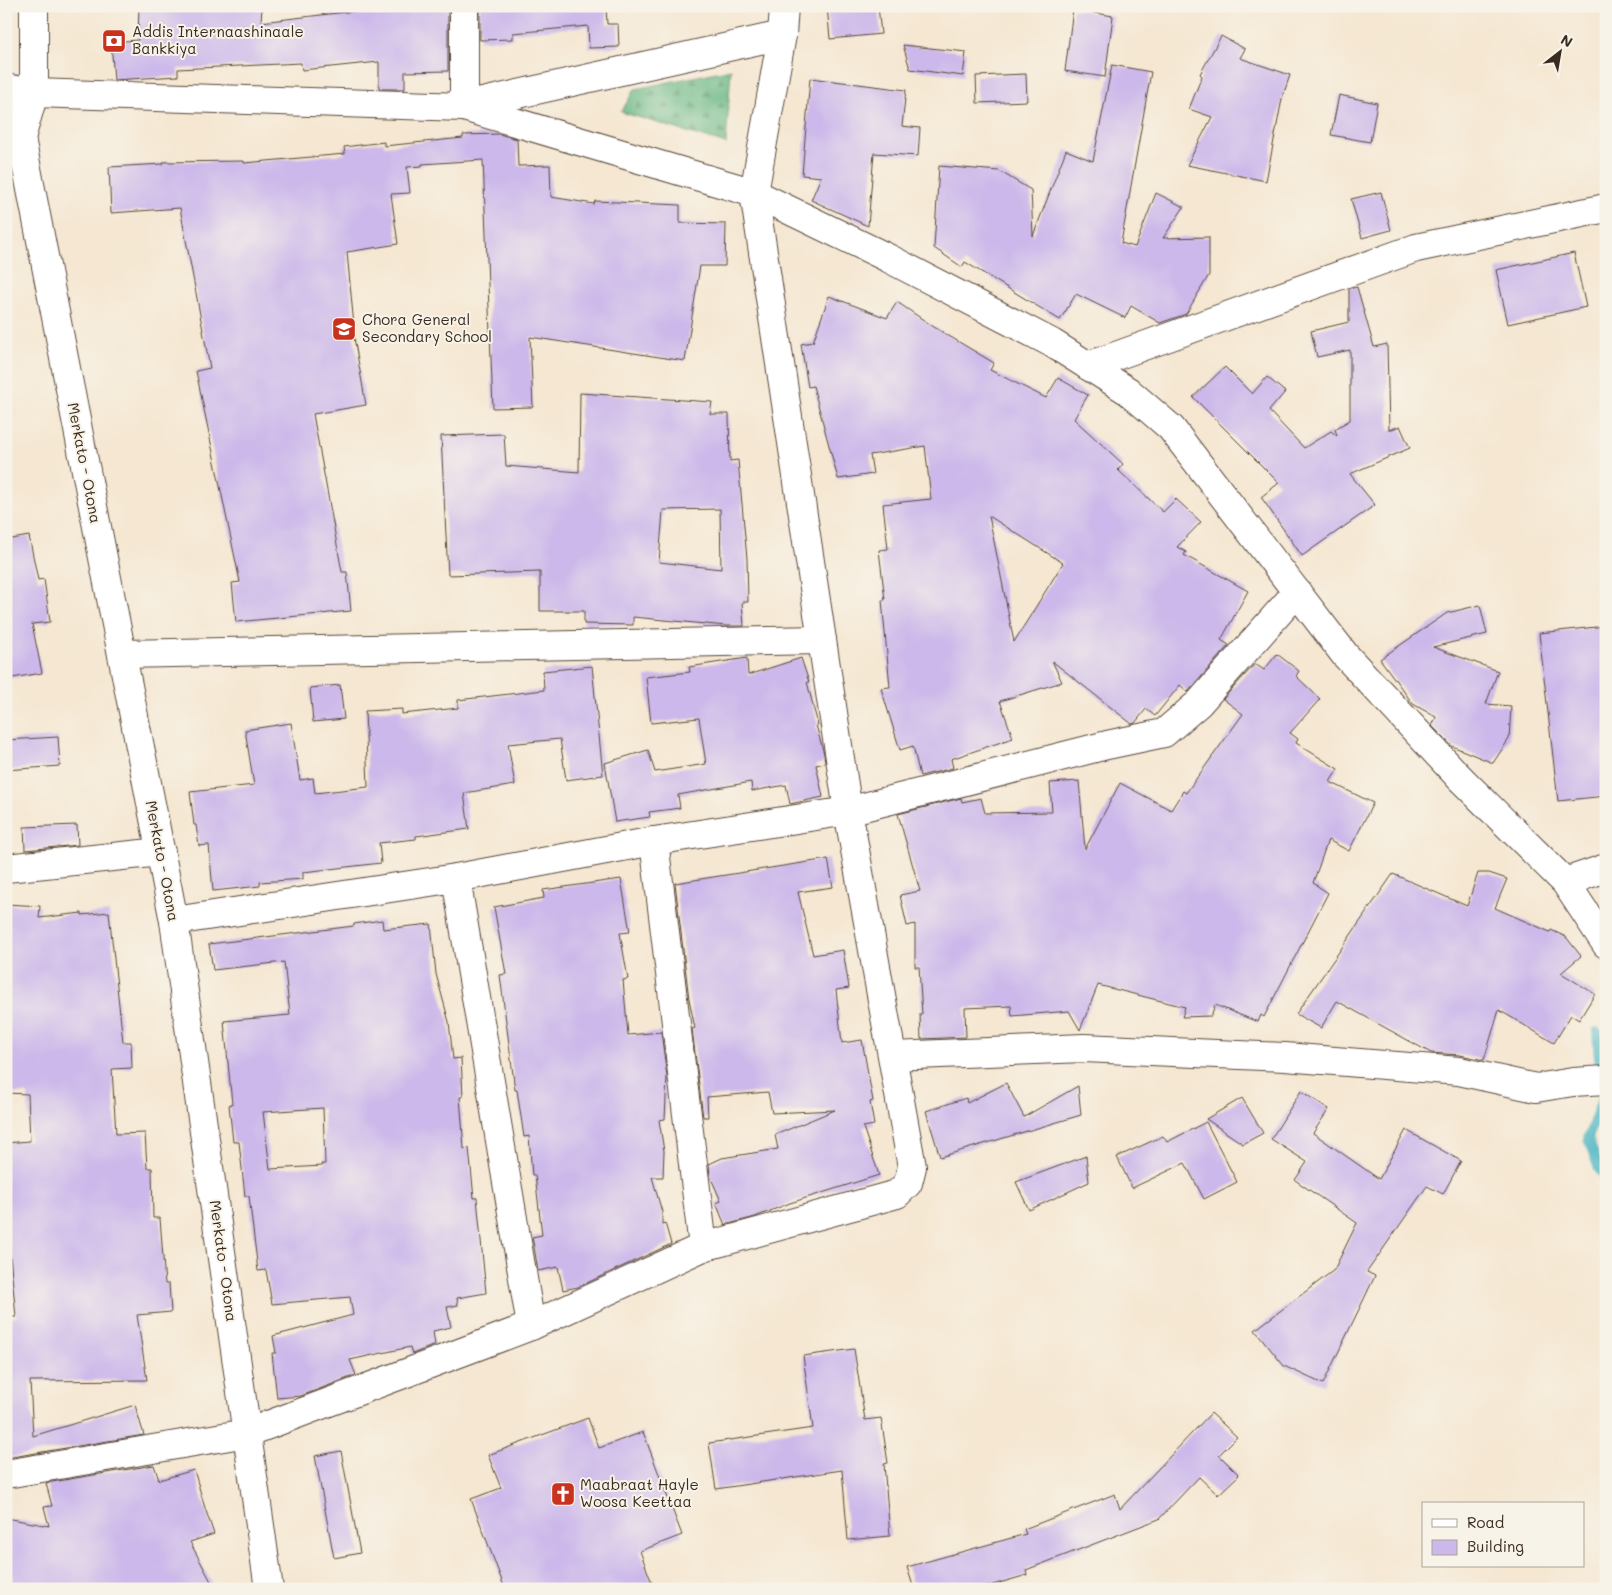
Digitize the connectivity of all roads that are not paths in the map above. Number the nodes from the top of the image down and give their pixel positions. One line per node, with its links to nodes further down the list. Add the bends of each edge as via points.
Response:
1 (34, 6): 6 (street)
2 (464, 6): 7 (street)
3 (784, 6): 4 (street)
4 (782, 35): 7 (street); 10 (street)
5 (6, 88): 6 (street)
6 (34, 93): 7 (street); 9 (street)
7 (464, 107): 10 (street)
8 (6, 114): 9 (street)
9 (21, 138): 15 (street, Merkato - Otona)
10 (754, 193): 12 (street, via 888,258); 14 (street)
11 (1606, 208): 12 (street, via 1416,248)
12 (1088, 366): 13 (street, via 1128,391 1171,428)
13 (1297, 592): 16 (street, via 1199,703 1164,733); 22 (street, via 1345,655 1460,778)
14 (822, 640): 15 (street); 16 (street)
15 (122, 654): 18 (street, Merkato - Otona)
16 (848, 811): 17 (street); 25 (street)
17 (654, 841): 21 (street); 27 (street)
18 (161, 852): 19 (street); 23 (street, Merkato - Otona)
19 (6, 868)
20 (1606, 868): 22 (street)
21 (456, 878): 23 (street); 28 (street)
22 (1565, 882): 24 (street)
23 (174, 920): 29 (street, Merkato - Otona)
24 (1606, 944)
25 (893, 1056): 26 (street, via 1084,1048 1285,1057 1459,1071 1536,1088); 27 (street, via 912,1167 908,1184 897,1194)
26 (1606, 1080)
27 (703, 1247): 28 (street)
28 (531, 1326): 29 (street)
29 (247, 1434): 30 (street); 31 (street, Merkato - Otona)
30 (6, 1474)
31 (268, 1589)

